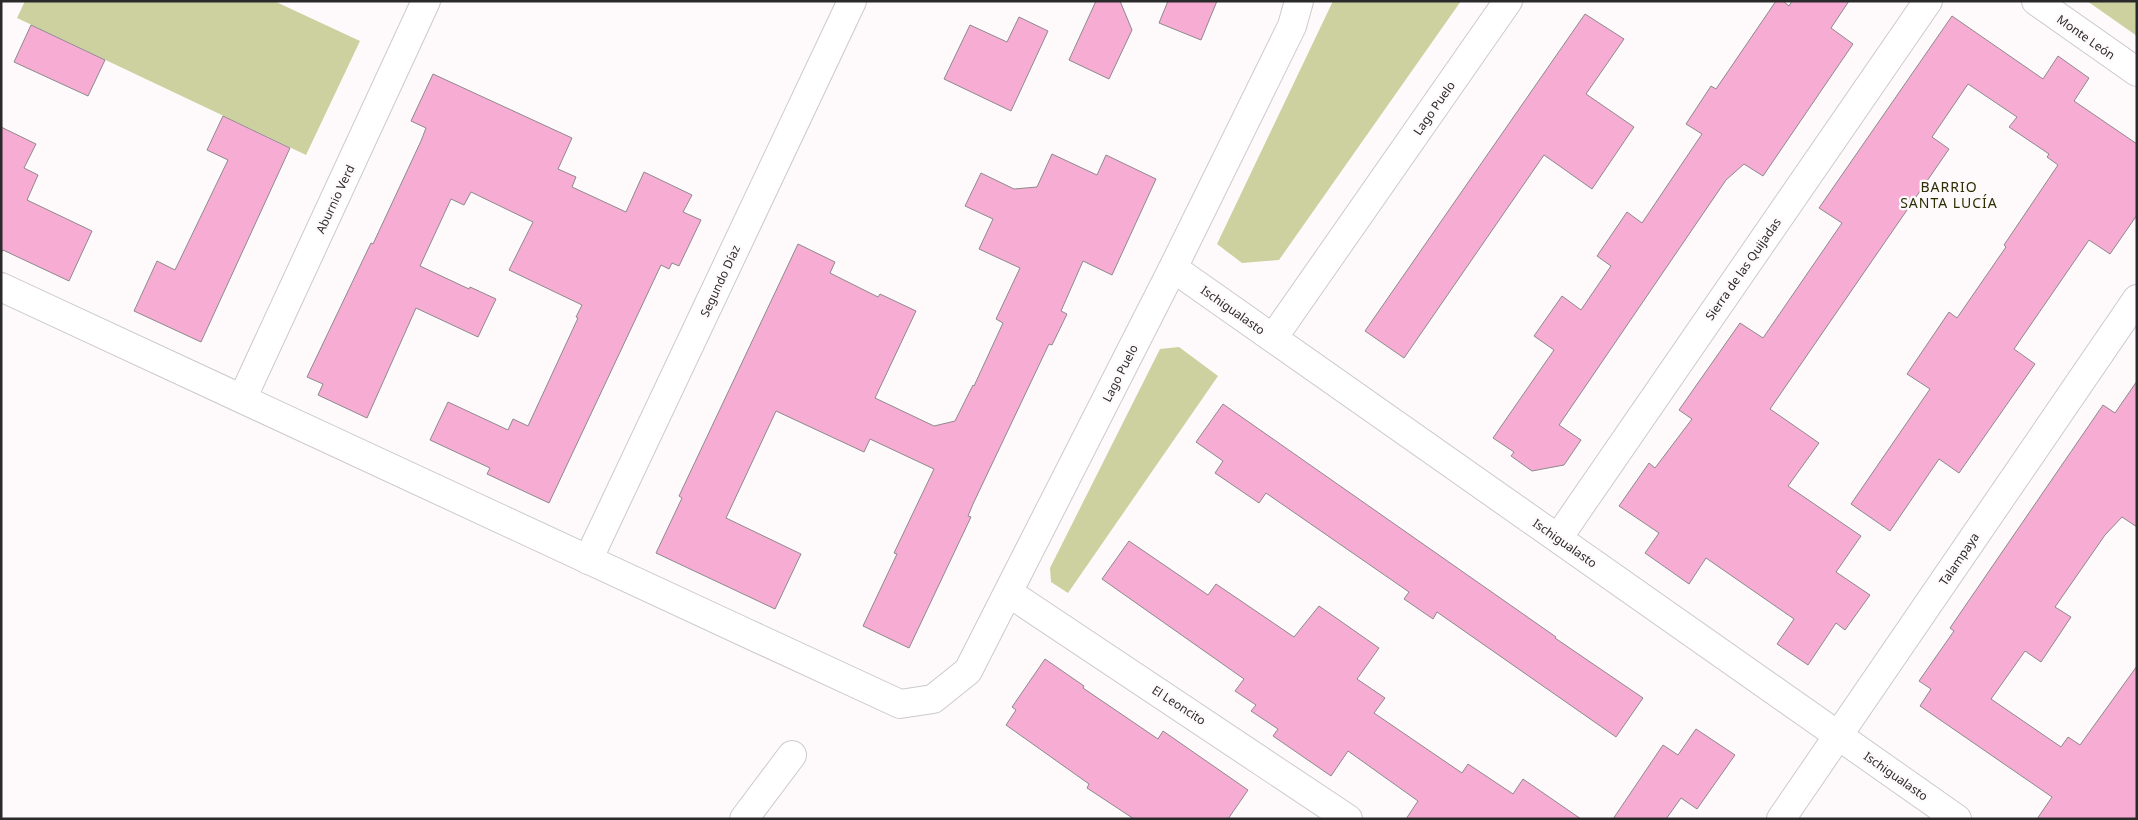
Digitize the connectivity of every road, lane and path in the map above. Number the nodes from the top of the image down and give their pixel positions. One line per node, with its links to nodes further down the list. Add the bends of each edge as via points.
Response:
1 (426, 1): 12 (street, Aburnio Verd)
2 (852, 1): 14 (street, Segundo Díaz)
3 (1299, 1): 8 (street, Lago Puelo, via 1292,26)
4 (1508, 1): 11 (street, Lago Puelo)
5 (1928, 1): 13 (street, Sierra de las Quijadas)
6 (2036, 1): 7 (street, Monte León)
7 (2137, 72)
8 (1173, 268): 11 (street, Ischigualasto); 15 (street, Lago Puelo)
9 (1, 287): 12 (street)
10 (2137, 299): 16 (street, Talampaya)
11 (1273, 338): 13 (street, Ischigualasto)
12 (243, 397): 14 (street)
13 (1558, 538): 16 (street, Ischigualasto)
14 (588, 560): 15 (street, Lago Puelo, via 900,704 933,699 968,671)
15 (1009, 593): 19 (street, El Leoncito)
16 (1839, 736): 20 (street, Talampaya); 21 (street, Ischigualasto)
17 (792, 755): 18 (street)
18 (744, 819)
19 (1348, 819)
20 (1781, 819)
21 (1957, 819)

